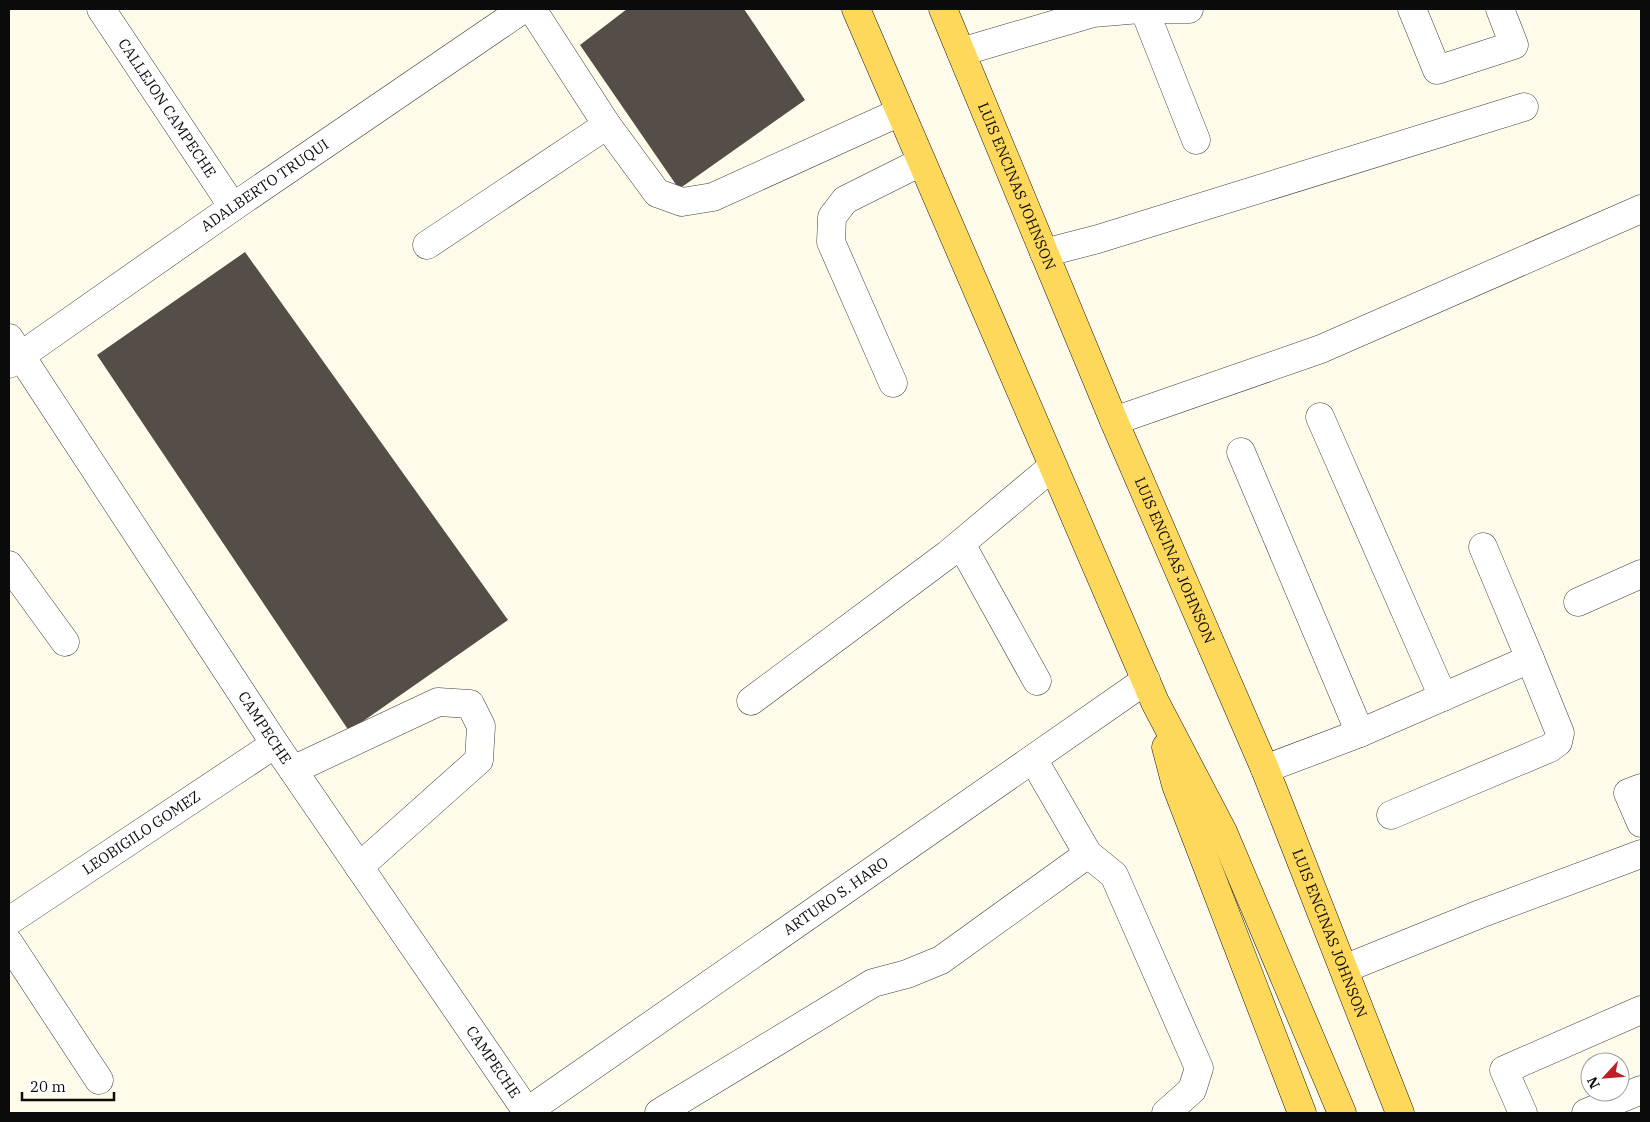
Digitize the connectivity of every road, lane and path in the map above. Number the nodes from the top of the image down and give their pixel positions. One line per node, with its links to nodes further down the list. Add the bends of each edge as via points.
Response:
1 (101, 9): 18 (street, CALLEJON CAMPECHE)
2 (523, 9): 18 (street, ADALBERTO TRUQUI)
3 (532, 9): 15 (street)
4 (856, 9): 14 (main road)
5 (943, 9): 12 (main road, LUIS ENCINAS JOHNSON)
6 (1140, 9): 12 (street, via 1094,13)
7 (1144, 9): 16 (street)
8 (1165, 9): 9 (street)
9 (1190, 9)
10 (1412, 9): 11 (street, via 1437,70 1514,45)
11 (1500, 9)
12 (961, 52): 21 (main road, LUIS ENCINAS JOHNSON)
13 (1524, 107): 21 (street, via 1098,239)
14 (900, 112): 15 (street, via 714,197 682,202 657,193); 17 (main road)
15 (607, 125): 20 (street)
16 (1196, 140)
17 (922, 162): 23 (street, via 845,200 832,217 831,242); 27 (main road)
18 (233, 206): 22 (street, ADALBERTO TRUQUI)
19 (1641, 209): 25 (street, via 1321,349)
20 (427, 245)
21 (1044, 252): 25 (main road, LUIS ENCINAS JOHNSON)
22 (13, 352): 40 (street, CAMPECHE)
23 (893, 383)
24 (1320, 417): 37 (street)
25 (1114, 421): 42 (main road, LUIS ENCINAS JOHNSON)
26 (1241, 452): 39 (street)
27 (1052, 467): 28 (street); 36 (main road)
28 (961, 544): 35 (street); 38 (street)
29 (1482, 547): 34 (street)
30 (9, 565): 33 (street)
31 (1641, 574): 32 (street)
32 (1578, 602)
33 (65, 642)
34 (1530, 659): 37 (street); 45 (street, via 1560,733 1558,742)
35 (1037, 681)
36 (1150, 691): 41 (street, ARTURO S. HARO); 56 (main road, via 1223,832); 61 (main road, via 1176,785)
37 (1443, 697): 39 (street)
38 (751, 701)
39 (1360, 734): 42 (street)
40 (275, 744): 43 (street, CAMPECHE); 50 (street, LEOBIGILO GOMEZ)
41 (1033, 759): 47 (street); 58 (street, ARTURO S. HARO)
42 (1265, 769): 52 (main road, LUIS ENCINAS JOHNSON)
43 (293, 770): 49 (street, CAMPECHE); 49 (street, via 438,702 470,704 481,726 479,760)
44 (1641, 788): 46 (street, via 1628,793)
45 (1391, 815)
46 (1641, 823)
47 (1088, 854): 59 (street, via 941,960 873,983); 60 (street, via 1114,875 1199,1068 1192,1090)
48 (1641, 854): 52 (street)
49 (359, 868): 58 (street, CAMPECHE)
50 (9, 921)
51 (9, 943): 54 (street)
52 (1344, 969): 57 (main road, LUIS ENCINAS JOHNSON)
53 (1641, 1010): 62 (street, via 1504,1070)
54 (99, 1080)
55 (1641, 1090): 63 (street)
56 (1337, 1102)
57 (1399, 1109)
58 (527, 1113)
59 (659, 1113)
60 (1166, 1113)
61 (1302, 1113)
62 (1523, 1113)
63 (1586, 1113)

